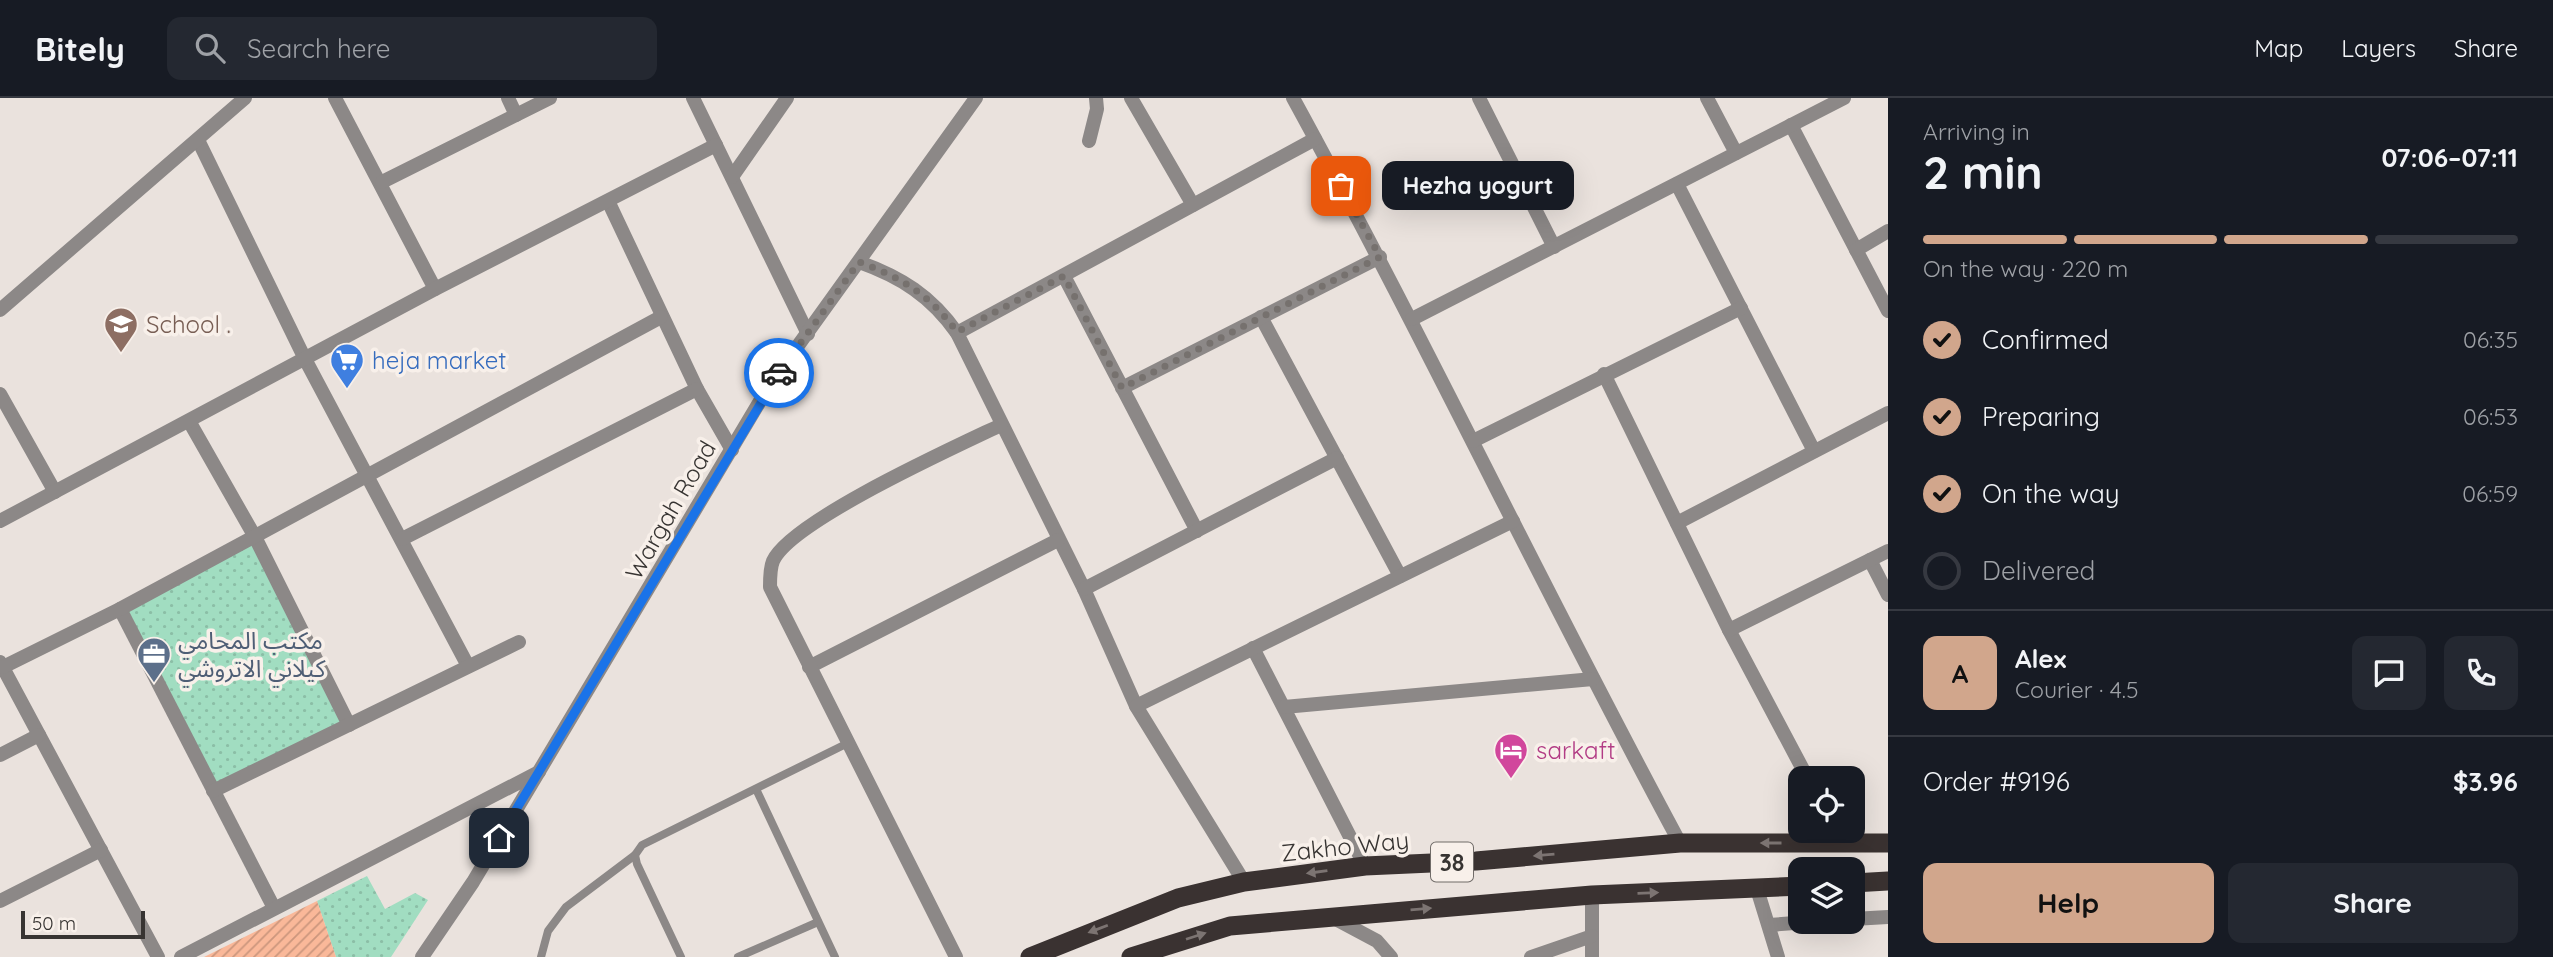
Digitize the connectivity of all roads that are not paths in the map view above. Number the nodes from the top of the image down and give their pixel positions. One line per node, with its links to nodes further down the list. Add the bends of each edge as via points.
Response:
1 (245, 98): 17 (street)
2 (335, 98): 22 (street)
3 (508, 98): 14 (street)
4 (550, 98): 14 (street)
5 (693, 98): 19 (street)
6 (787, 98): 21 (street)
7 (976, 98): 30 (street, Wargah Road)
8 (1096, 98): 18 (street)
9 (1131, 98): 25 (street)
10 (1293, 98): 16 (street)
11 (1479, 98): 27 (street)
12 (1707, 98): 20 (street)
13 (1844, 98): 15 (street)
14 (516, 115): 22 (street)
15 (1791, 125): 20 (street); 28 (street)
16 (1315, 139): 25 (street); 29 (street)
17 (198, 140): 34 (street); 41 (street)
18 (1089, 141)
19 (716, 145): 21 (street); 24 (street)
20 (1736, 153): 23 (street)
21 (732, 177): 40 (street)
22 (382, 182): 32 (street)
23 (1677, 184): 27 (street); 33 (street)
24 (609, 203): 32 (street); 36 (street)
25 (1194, 205): 31 (street)
26 (1888, 231): 28 (street)
27 (1554, 247): 38 (street)
28 (1856, 250): 35 (street)
29 (1380, 257): 37 (street); 38 (street)
30 (859, 262): 39 (street, via 892,274 919,291); 40 (street, Wargah Road)
31 (1064, 276): 39 (street); 44 (street)
32 (435, 289): 41 (street)
33 (1741, 308): 42 (street); 51 (street)
34 (0, 310)
35 (1888, 311)
36 (661, 317): 43 (street); 53 (street)
37 (1261, 317): 44 (street); 52 (street)
38 (1412, 320): 49 (street)
39 (957, 332): 48 (street)
40 (808, 334): 50 (street, Wargah Road, via 769,386)
41 (305, 359): 47 (street); 53 (street)
42 (1604, 373): 49 (street); 57 (street)
43 (697, 388): 50 (street); 60 (street)
44 (1122, 388): 58 (street)
45 (0, 394): 54 (street)
46 (1888, 412): 51 (street)
47 (189, 421): 54 (street); 59 (street)
48 (1000, 425): 61 (street); 73 (street, via 806,527 780,550 772,562 769,587)
49 (1473, 441): 55 (street)
50 (732, 450): 82 (street, Wargah Road)
51 (1814, 451): 57 (street)
52 (1337, 458): 58 (street); 64 (street)
53 (369, 476): 59 (street); 60 (street)
54 (55, 492): 56 (street)
55 (1513, 521): 64 (street); 74 (street)
56 (0, 522)
57 (1677, 523): 68 (street)
58 (1197, 531): 65 (street)
59 (256, 537): 67 (street); 77 (street)
60 (402, 539): 72 (street)
61 (1058, 540): 65 (street); 73 (street)
62 (1888, 551): 63 (street)
63 (1870, 560): 66 (street); 68 (street)
64 (1401, 576): 70 (street)
65 (1084, 589): 75 (street)
66 (1888, 595)
67 (120, 609): 71 (street); 84 (street)
68 (1729, 630): 81 (street)
69 (519, 642): 72 (street)
70 (1253, 648): 75 (street); 76 (street)
71 (1, 664): 78 (street)
72 (468, 666): 77 (street)
73 (809, 667): 79 (street)
74 (1593, 679): 76 (street); 87 (street)
75 (1136, 706): 93 (street)
76 (1284, 708): 91 (street)
77 (349, 724): 84 (street)
78 (39, 735): 80 (street); 89 (street)
79 (850, 742): 83 (lane); 114 (street)
80 (0, 755)
81 (1801, 766)
82 (539, 772): 99 (street); 109 (street, Wargah Road)
83 (756, 789): 90 (lane, via 642,845); 103 (lane)
84 (213, 791): 99 (street)
85 (1788, 839): 87 (highway, Zakho Way / 38, one-way to 87)
86 (1865, 840): 88 (highway, Zakho Way / 38)
87 (1680, 843): 91 (highway, Zakho Way / 38, one-way to 91)
88 (1888, 843)
89 (101, 850): 98 (street); 108 (street)
90 (635, 855): 110 (lane, via 566,907 548,931); 111 (lane, via 641,877)
91 (1365, 866): 93 (highway, Zakho Way / 38, one-way to 93)
92 (1888, 881): 94 (highway)
93 (1244, 882): 115 (highway, Zakho Way / 38, one-way to 115, via 1178,898)
94 (1865, 882)
95 (1788, 887): 96 (highway, 38)
96 (1757, 889): 97 (highway, 38, one-way to 96); 105 (street)
97 (1592, 895): 100 (highway, 38, one-way to 97); 106 (street)
98 (0, 901)
99 (274, 908): 107 (street)
100 (1332, 916): 116 (highway, 38, one-way to 100, via 1230,926); 117 (street, via 1377,941)
101 (1888, 917): 102 (street)
102 (1865, 918)
103 (818, 922): 112 (lane); 113 (lane)
104 (1788, 924): 105 (street)
105 (1769, 925): 120 (street)
106 (1592, 936): 118 (street); 119 (street)
107 (189, 955)
108 (158, 957)
109 (422, 957)
110 (541, 957)
111 (681, 957)
112 (738, 957)
113 (835, 957)
114 (956, 957)
115 (1030, 957)
116 (1131, 957)
117 (1391, 957)
118 (1531, 957)
119 (1592, 957)
120 (1778, 957)

